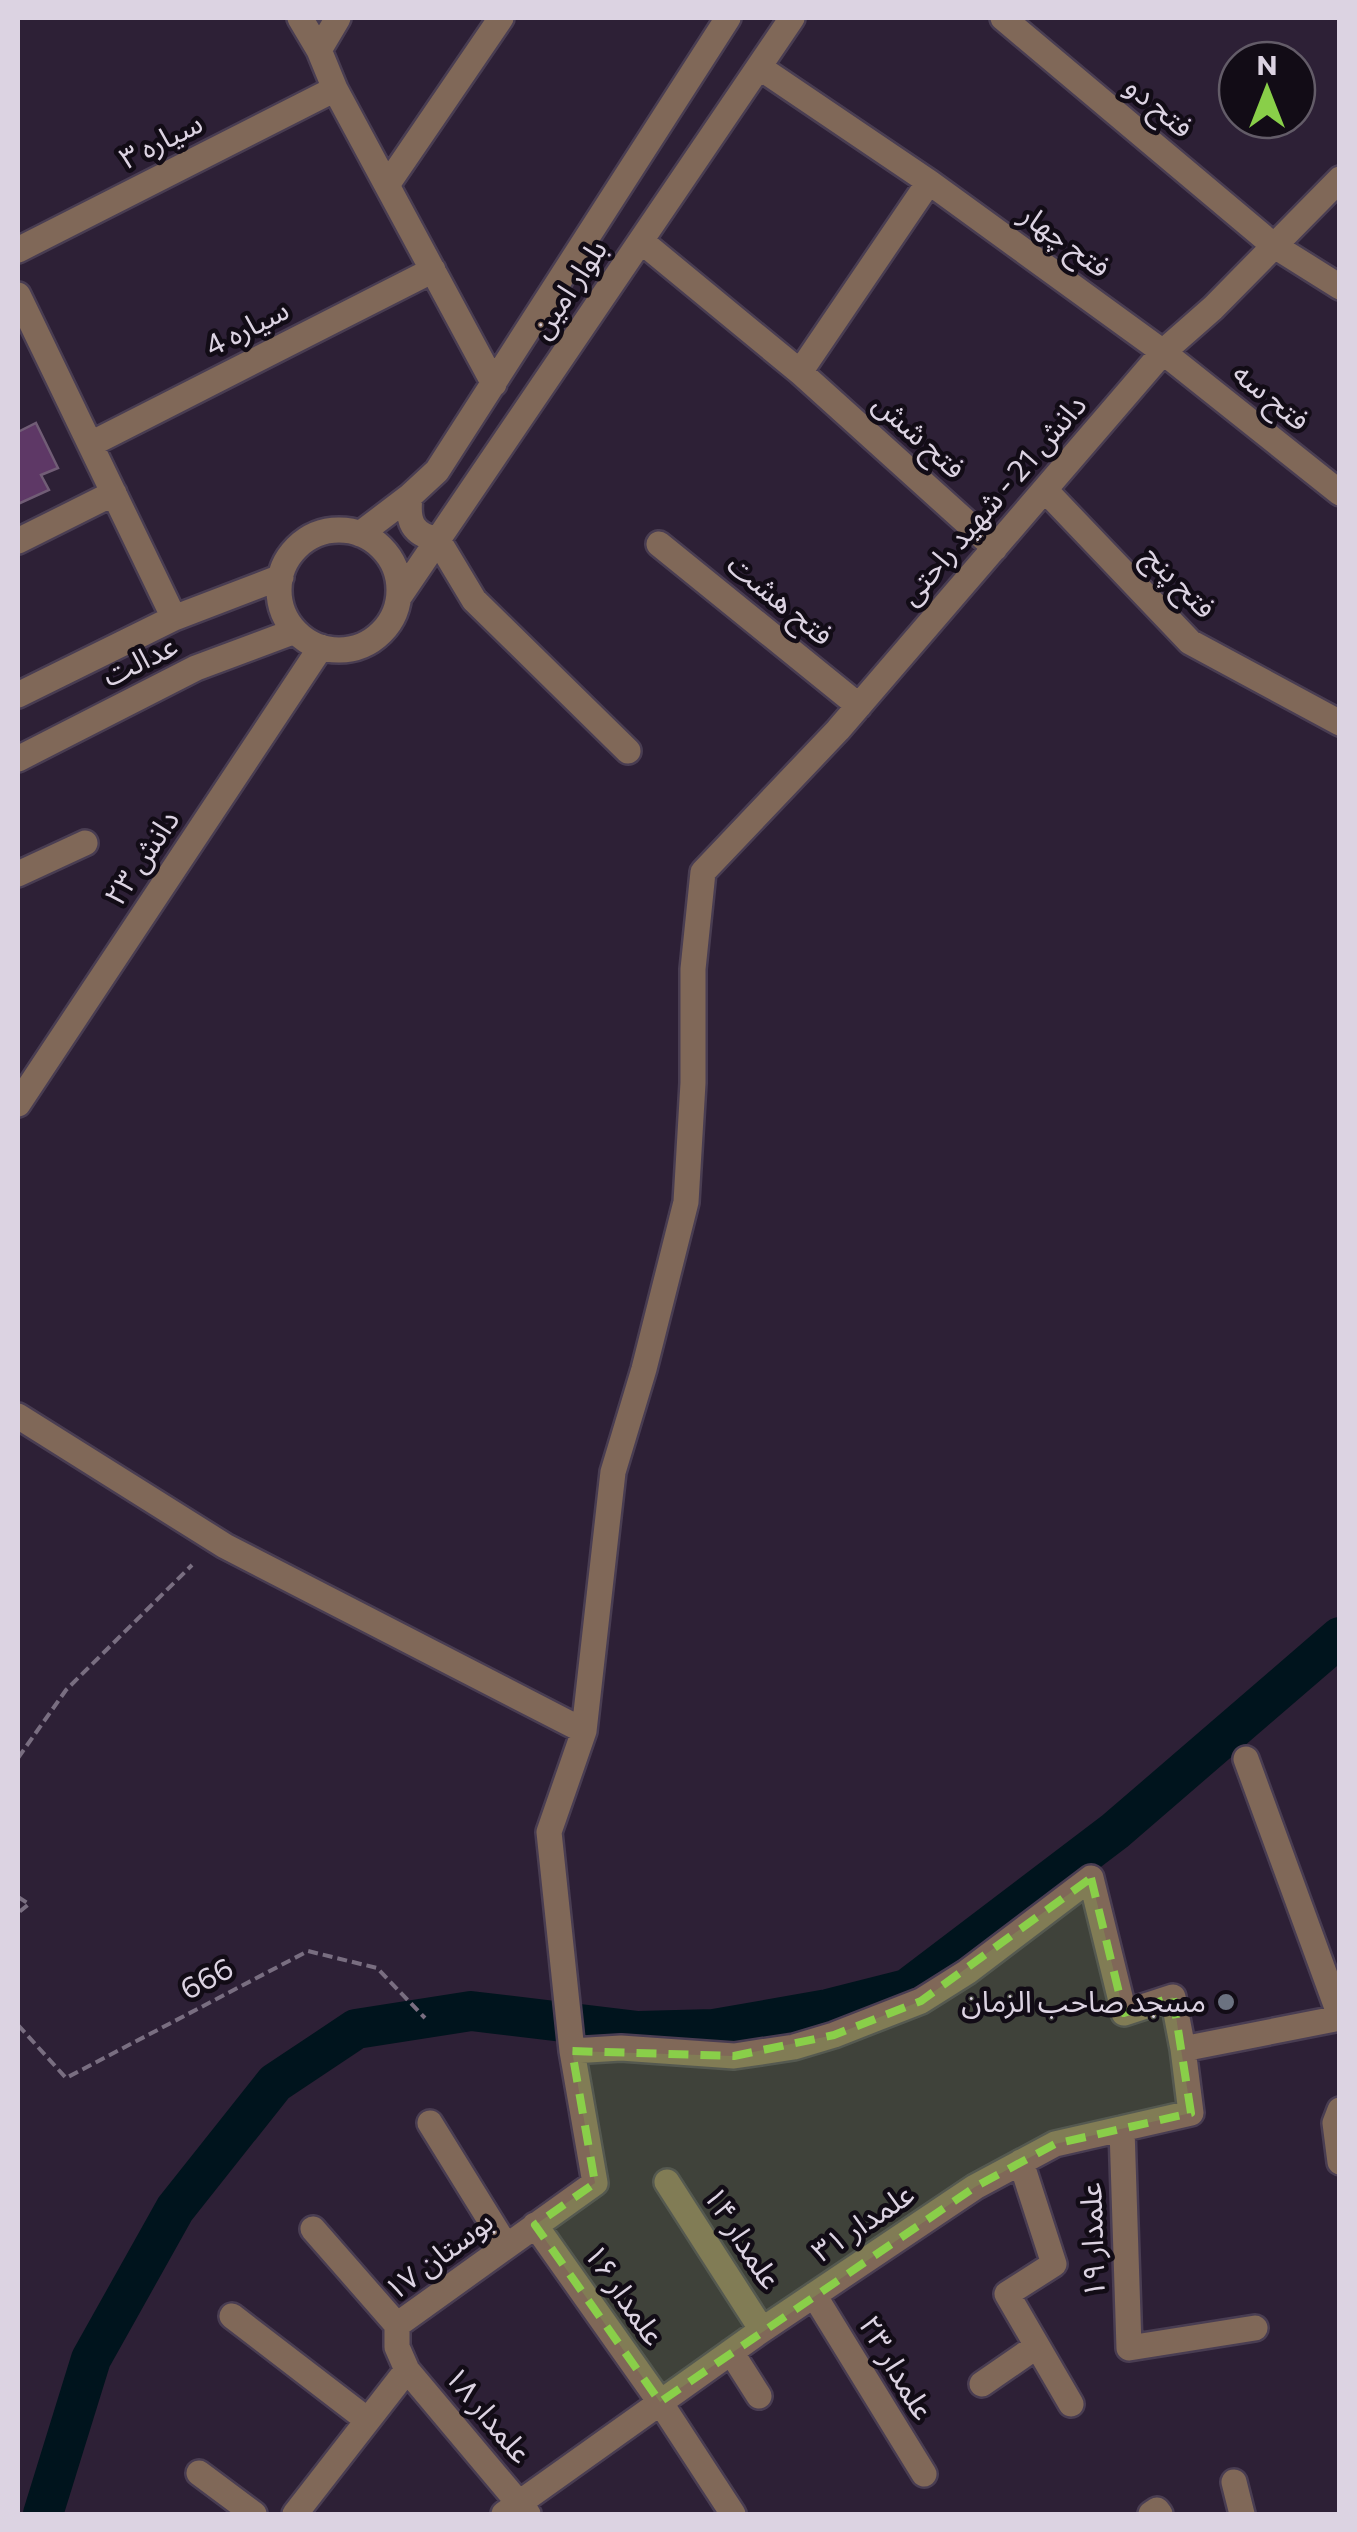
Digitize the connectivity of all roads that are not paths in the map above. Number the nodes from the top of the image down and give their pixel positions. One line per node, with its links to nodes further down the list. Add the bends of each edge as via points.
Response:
1 (300, 18): 7 (street)
2 (338, 18): 7 (street)
3 (501, 18): 12 (street)
4 (728, 18): 21 (street, بلوار امین)
5 (792, 18): 8 (street, بلوار امین)
6 (1002, 18): 14 (street, فتح دو)
7 (319, 50): 9 (street)
8 (759, 67): 11 (street, فتح چهار); 13 (street, بلوار امین)
9 (335, 89): 12 (street); 15 (street, سیاره ۳)
10 (1340, 179): 14 (street, دانش 21 - شهید راحتی)
11 (929, 182): 19 (street, فتح چهار); 20 (street)
12 (387, 185): 16 (street)
13 (641, 241): 20 (street, فتح شش); 28 (street, بلوار امین)
14 (1274, 246): 17 (street, فتح دو); 19 (street, دانش 21 - شهید راحتی)
15 (18, 250)
16 (433, 270): 21 (street); 22 (street, سیاره 4)
17 (1340, 287)
18 (18, 295): 22 (street)
19 (1163, 352): 23 (street, دانش 21 - شهید راحتی); 25 (street, فتح سه)
20 (800, 372): 31 (street, فتح شش)
21 (494, 384): 26 (street, بلوار امین, via 437,470)
22 (91, 444): 24 (street)
23 (1045, 490): 31 (street, دانش 21 - شهید راحتی); 39 (street, فتح پنج, via 1190,642)
24 (114, 493): 29 (street); 34 (street)
25 (1340, 493)
26 (410, 496): 27 (street, بلوار امین); 28 (street, via 412,527)
27 (360, 534): 32 (street, via 318,535 294,551); 33 (street, via 389,557)
28 (438, 540): 33 (street, بلوار امین); 40 (street, via 474,600)
29 (18, 541)
30 (660, 544): 38 (street, فتح هشت)
31 (995, 548): 38 (street, دانش 21 - شهید راحتی)
32 (281, 577): 34 (street, عدالت); 35 (street, via 282,606)
33 (399, 597): 36 (street, via 378,636 351,649)
34 (174, 618): 37 (street, عدالت)
35 (295, 631): 36 (street); 41 (street, عدالت, via 196,668)
36 (320, 647): 44 (street, دانش ۲۳)
37 (18, 695)
38 (859, 706): 46 (street, دانش 21 - شهید راحتی, via 703,872 686,1202 613,1472)
39 (1340, 723)
40 (628, 751)
41 (18, 758)
42 (85, 843): 43 (street)
43 (18, 874)
44 (18, 1104)
45 (18, 1416): 46 (street, via 224,1546)
46 (584, 1731): 50 (street, via 549,1832)
47 (1246, 1760): 48 (street)
48 (1340, 2017): 49 (street)
49 (1184, 2049): 50 (street, علمدار ۳۱, via 1173,1997 1124,2014 1091,1878 922,2002 834,2035 734,2056); 53 (street, علمدار ۳۱, via 1191,2114)
50 (572, 2051): 57 (street, بوستان ۱۷, via 595,2183)
51 (1340, 2110): 55 (street)
52 (430, 2123): 59 (street)
53 (1122, 2129): 54 (street, علمدار ۳۱, via 1055,2144); 63 (street, علمدار ۱۹, via 1129,2348)
54 (1021, 2162): 60 (street, علمدار ۳۱); 65 (street, via 1054,2264 1006,2294)
55 (1340, 2162)
56 (667, 2182): 64 (street, علمدار ۱۴)
57 (536, 2226): 59 (street, بوستان ۱۷); 70 (street, علمدار ۱۶)
58 (313, 2230): 62 (street)
59 (506, 2246): 62 (street, بوستان ۱۷)
60 (814, 2295): 64 (street, علمدار ۳۱); 74 (street, علمدار ۲۳)
61 (232, 2316): 72 (street)
62 (397, 2325): 67 (street, بوستان ۱۷, via 396,2346)
63 (1255, 2328)
64 (762, 2330): 66 (street, علمدار ۳۱)
65 (1037, 2346): 68 (street); 71 (street)
66 (731, 2352): 69 (street); 70 (street, علمدار ۳۱)
67 (406, 2370): 72 (street); 76 (street, علمدار ۱۸)
68 (982, 2384)
69 (758, 2396)
70 (660, 2402): 76 (street, علمدار ۳۱); 79 (street, علمدار ۱۶)
71 (1071, 2404)
72 (366, 2419): 78 (street)
73 (199, 2473): 77 (street)
74 (924, 2474)
75 (1234, 2482): 82 (street)
76 (517, 2511)
77 (254, 2514)
78 (295, 2514)
79 (733, 2514)
80 (1151, 2514): 81 (street)
81 (1160, 2514)
82 (1242, 2514)

